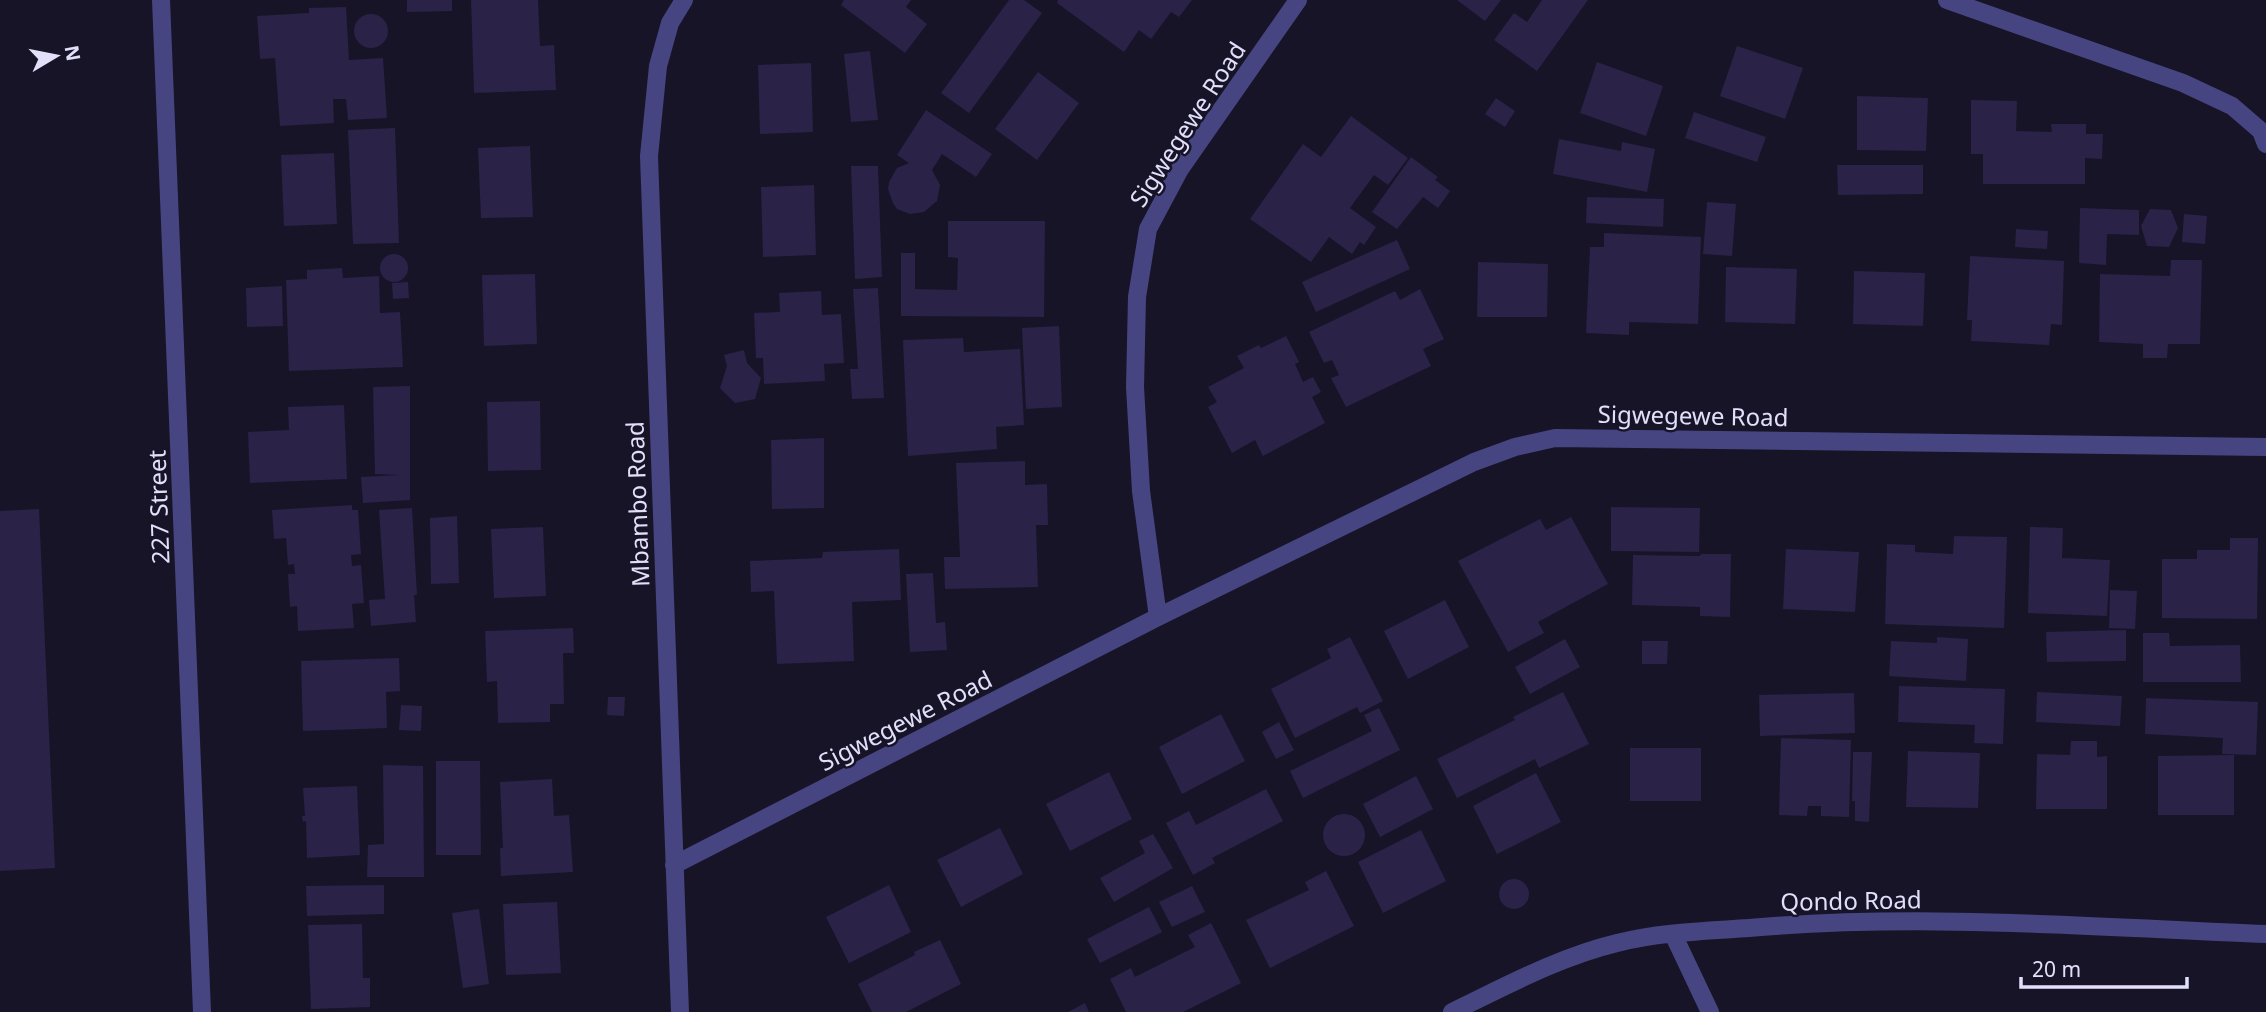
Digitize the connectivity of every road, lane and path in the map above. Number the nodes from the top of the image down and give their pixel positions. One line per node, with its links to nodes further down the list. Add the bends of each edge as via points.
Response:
1 (161, 0): 11 (street, 227 Street)
2 (684, 0): 8 (street, Mbambo Road, via 670,23 658,66 649,156)
3 (1298, 0): 7 (street, Sigwegewe Road, via 1180,169 1148,229 1137,297 1135,387 1141,491)
4 (1947, 0): 5 (street, via 2183,83 2232,106 2260,131)
5 (2266, 144)
6 (2266, 447): 7 (street, Sigwegewe Road, via 1555,438 1474,462)
7 (1158, 617): 8 (street, Sigwegewe Road)
8 (674, 865): 12 (street, Mbambo Road)
9 (1673, 934): 10 (street, Qondo Road, via 1819,922 2010,923); 13 (street, Qondo Road, via 1618,943 1556,962); 14 (street)
10 (2266, 934)
11 (202, 1012)
12 (680, 1012)
13 (1452, 1012)
14 (1710, 1012)

